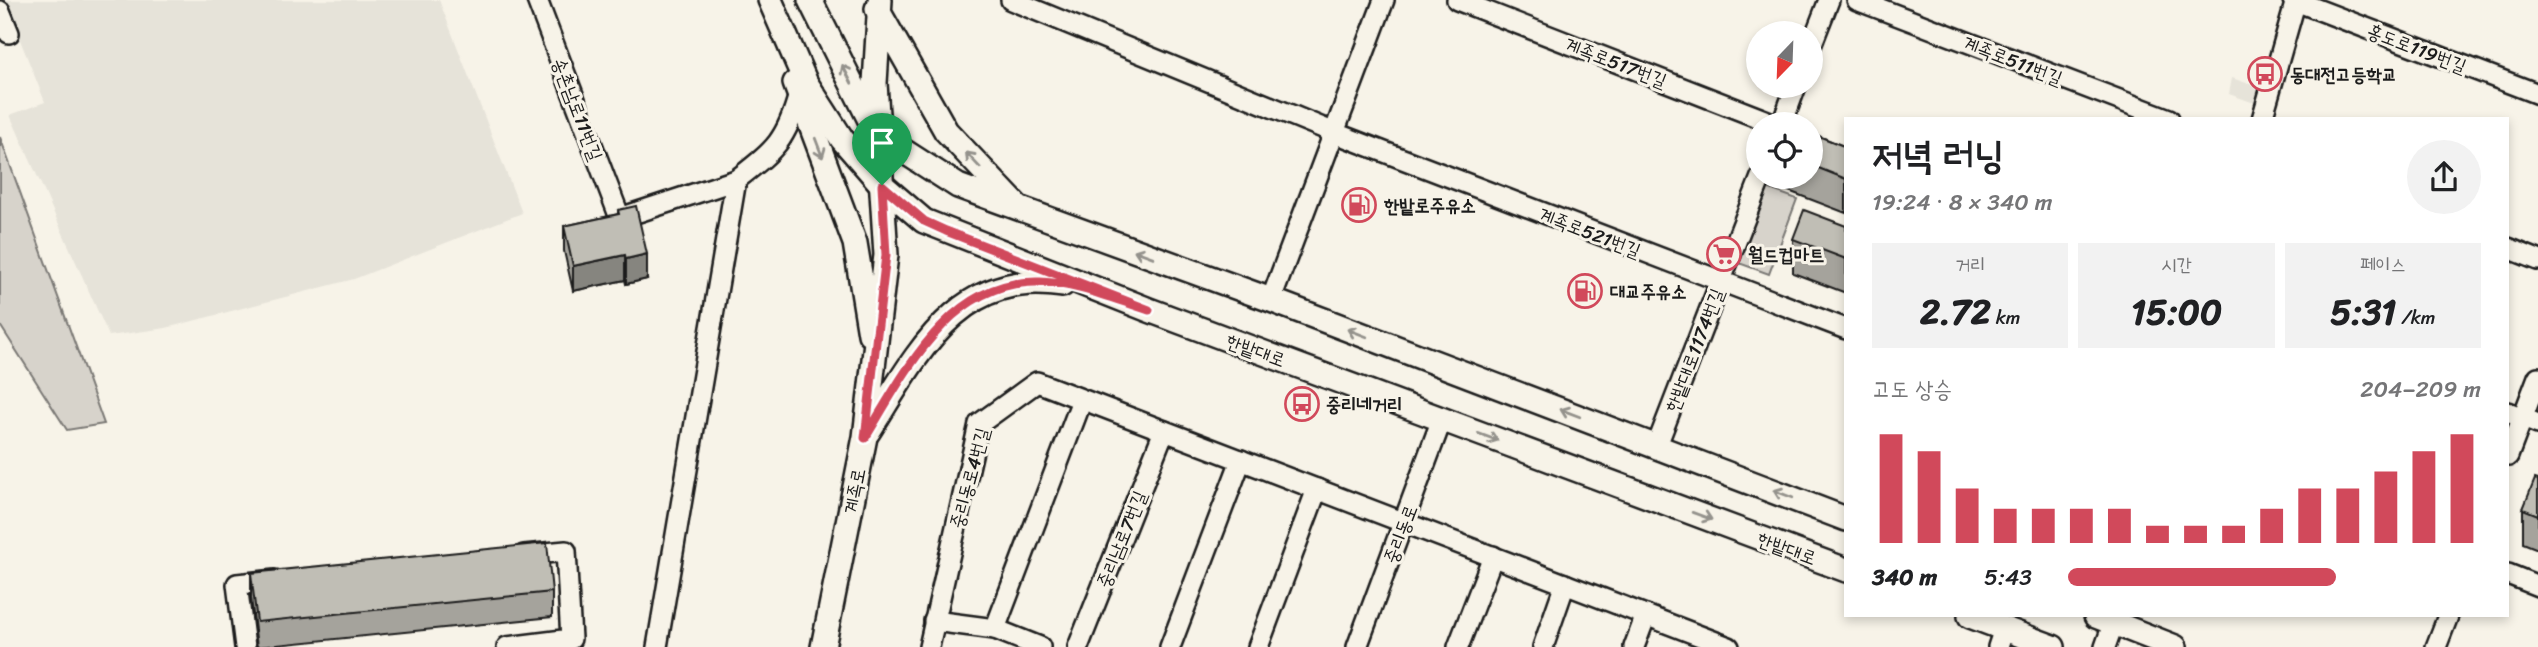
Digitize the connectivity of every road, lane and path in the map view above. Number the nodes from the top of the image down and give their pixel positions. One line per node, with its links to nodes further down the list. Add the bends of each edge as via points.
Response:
1 (537, 0): 21 (street, 송촌남로11번길, via 620,218)
2 (810, 0): 20 (main road, one-way to 2)
3 (1011, 0): 19 (street, 계족로521번길)
4 (1384, 0): 19 (street)
5 (1457, 0): 16 (street, 계족로517번길)
6 (1829, 0): 12 (street)
7 (1857, 0): 17 (street, 계족로511번길)
8 (2295, 0): 15 (street, 홍도로119번길); 18 (street)
9 (878, 5): 20 (main road, 계족로); 24 (main road, one-way to 9, via 946,131)
10 (774, 7): 14 (main road, via 779,43); 22 (main road, 한밭대로, via 806,83 842,139)
11 (0, 11): 13 (street)
12 (1821, 21)
13 (9, 33)
14 (799, 94): 21 (street, via 782,140); 31 (main road, one-way to 31, via 855,243)
15 (2538, 94)
16 (1746, 113)
17 (2164, 117)
18 (2263, 117)
19 (1335, 133): 27 (street, 계족로521번길); 28 (street)
20 (877, 134): 22 (main road, 계족로); 24 (main road, via 958,186)
21 (736, 180): 61 (street)
22 (882, 185): 29 (main road, 한밭대로, via 924,221); 31 (main road, 계족로, via 886,255)
23 (1757, 189): 27 (street, 한밭대로1174번길)
24 (1020, 210): 28 (main road, one-way to 24)
25 (2509, 248): 26 (street)
26 (2538, 260)
27 (1720, 283): 30 (street, 계족로521번길); 38 (street, 한밭대로1174번길)
28 (1270, 300): 38 (main road, one-way to 28)
29 (1149, 310): 35 (main road, 한밭대로); 37 (main road, via 1080,288 1040,282 1001,287 955,313 922,345)
30 (1844, 328)
31 (874, 361): 37 (main road, 계족로)
32 (2538, 377): 34 (street)
33 (1082, 400): 36 (street, 중리동로4번길); 55 (street, 중리동로4번길, via 1037,382 979,424); 56 (street)
34 (2523, 418): 39 (street)
35 (1442, 419): 43 (street, 중리동로); 46 (main road, 한밭대로, one-way to 46)
36 (1164, 431): 40 (street, 중리동로4번길); 65 (street, 중리남로7번길)
37 (865, 438): 62 (main road, 계족로)
38 (1657, 445): 42 (main road, one-way to 38)
39 (2509, 453)
40 (1241, 460): 41 (street, 중리동로4번길); 66 (street)
41 (1317, 489): 43 (street, 중리동로4번길); 67 (street)
42 (1844, 518)
43 (1405, 522): 45 (street, 중리동로4번길); 68 (street, 중리동로)
44 (511, 556): 60 (street, via 566,551 571,639)
45 (1493, 556): 49 (street, 중리동로4번길); 69 (street)
46 (1844, 569)
47 (2509, 574): 50 (street)
48 (292, 578): 59 (street, via 237,584)
49 (1565, 584): 51 (street, 중리동로4번길); 70 (street)
50 (2538, 586)
51 (1646, 615): 58 (street, 중리동로4번길); 71 (street)
52 (1971, 617): 57 (main road)
53 (2448, 617): 75 (street)
54 (2108, 618): 73 (street); 74 (main road)
55 (934, 621): 56 (street); 63 (street, 중리동로4번길)
56 (995, 629): 64 (street)
57 (2001, 638): 72 (main road)
58 (1724, 646)
59 (245, 647)
60 (508, 647)
61 (657, 647)
62 (823, 647)
63 (929, 647)
64 (1040, 647)
65 (1078, 647)
66 (1170, 647)
67 (1258, 647)
68 (1357, 647)
69 (1458, 647)
70 (1542, 647)
71 (1634, 647)
72 (2053, 647)
73 (2105, 647)
74 (2175, 647)
75 (2437, 647)

